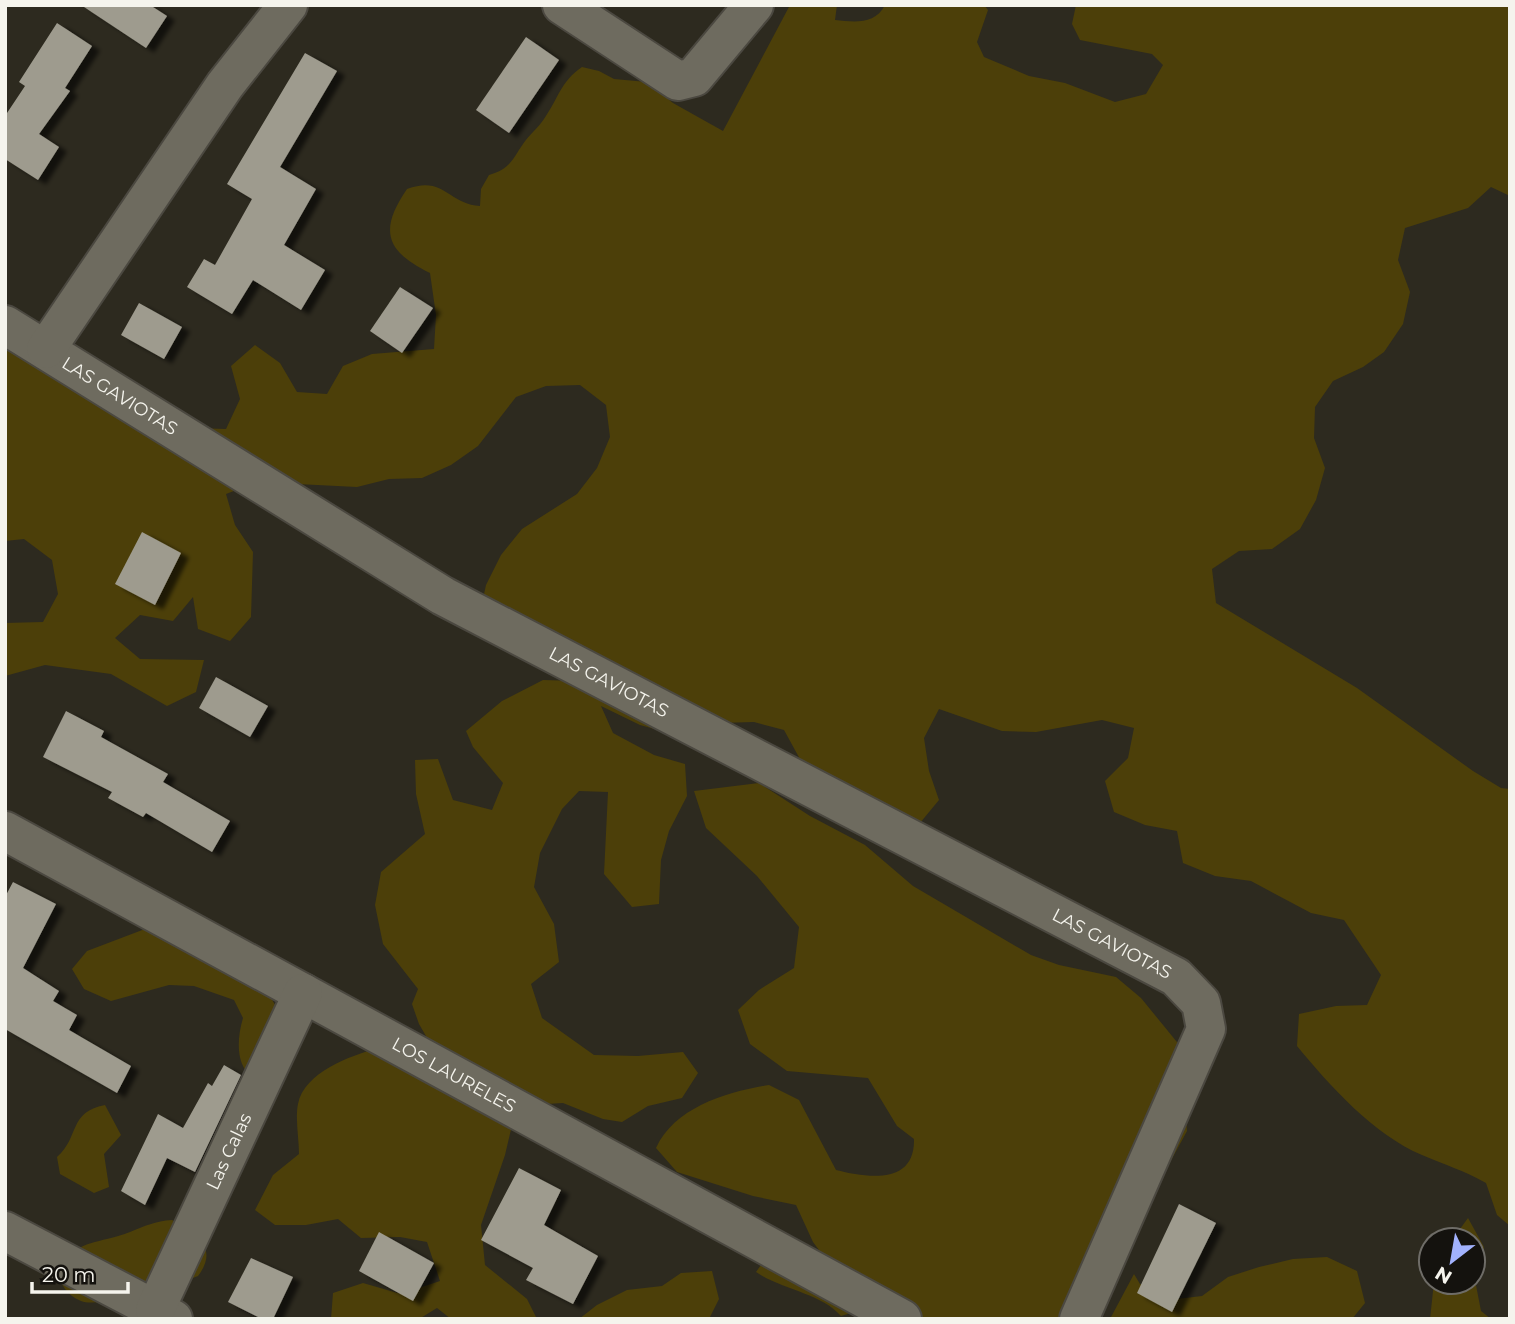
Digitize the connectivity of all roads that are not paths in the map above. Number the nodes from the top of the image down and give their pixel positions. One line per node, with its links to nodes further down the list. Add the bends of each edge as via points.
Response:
1 (288, 5): 5 (street, via 225,85)
2 (562, 5): 3 (street, via 678,81 694,78)
3 (754, 5)
4 (5, 325): 5 (street, LAS GAVIOTAS)
5 (46, 349): 11 (street, LAS GAVIOTAS, via 443,596 1177,977 1201,1003 1206,1029)
6 (5, 831): 7 (street, LOS LAURELES)
7 (303, 993): 9 (street, Las Calas); 10 (street, LOS LAURELES)
8 (5, 1231): 9 (street)
9 (164, 1314)
10 (902, 1319)
11 (1079, 1319)

